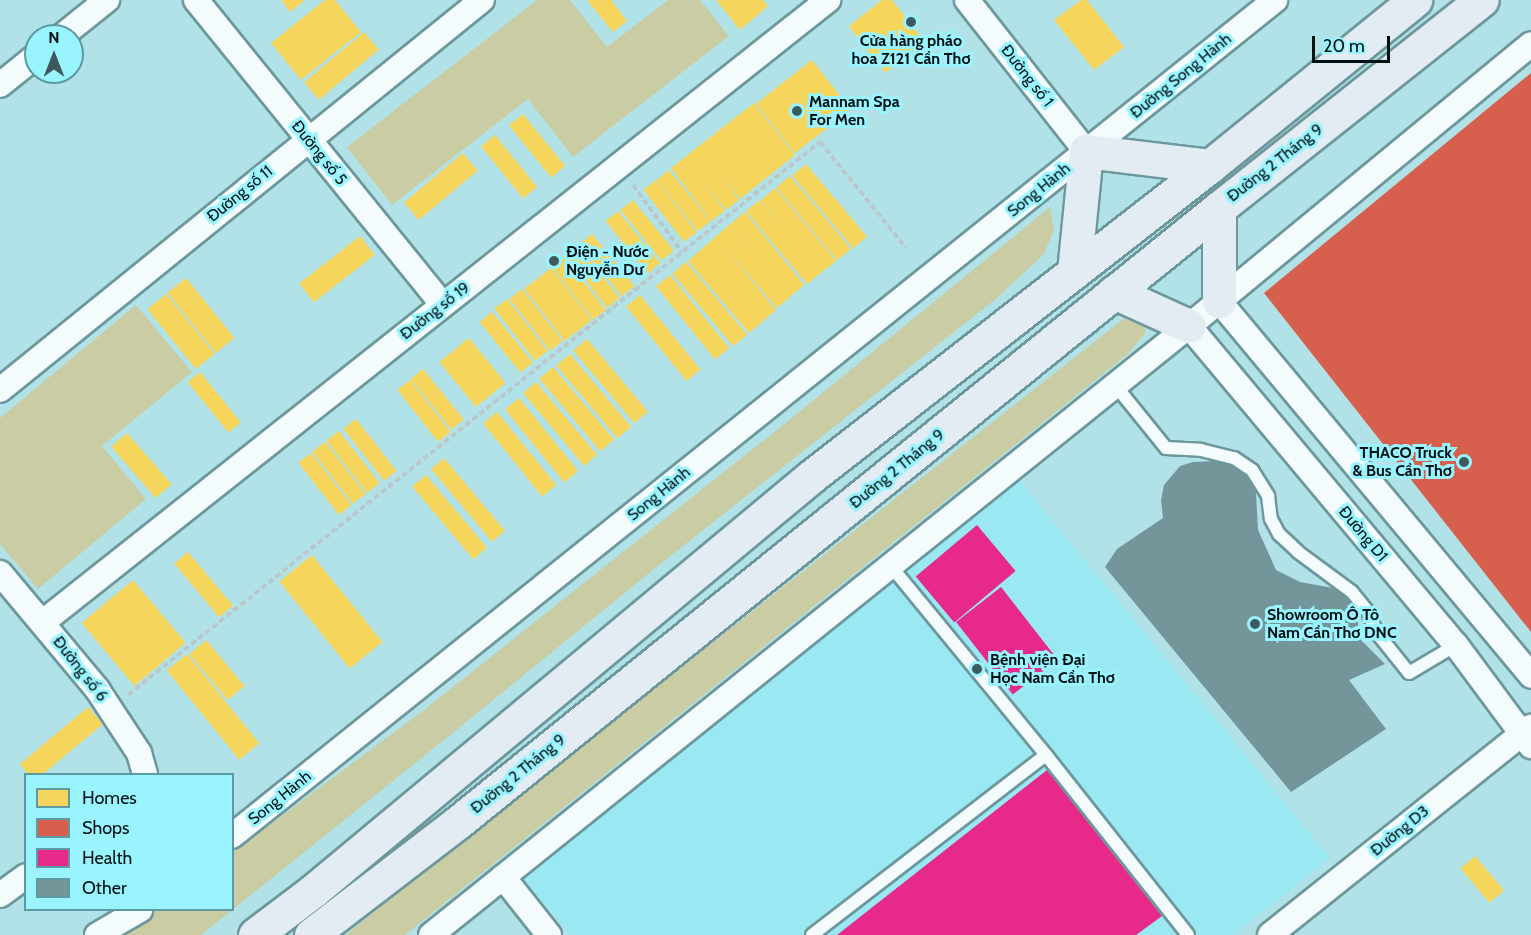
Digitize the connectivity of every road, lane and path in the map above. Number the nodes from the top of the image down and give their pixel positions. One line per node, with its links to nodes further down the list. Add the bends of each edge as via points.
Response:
1 (107, 0): 9 (street)
2 (196, 0): 13 (street, Đường số 5)
3 (482, 0): 13 (street, Đường số 11)
4 (828, 0): 23 (street, Đường số 19)
5 (967, 0): 14 (street, Đường số 1)
6 (1275, 0): 14 (street, Đường Song Hành)
7 (1415, 0): 15 (highway)
8 (1481, 0): 17 (highway, Đường 2 Tháng 9)
9 (77, 24)
10 (1531, 44): 22 (street)
11 (24, 66): 12 (street)
12 (0, 85)
13 (309, 139): 23 (street, Đường số 5); 26 (street, Đường số 11)
14 (1086, 151): 15 (highway); 20 (highway); 36 (street, Song Hành)
15 (1210, 166): 20 (highway)
16 (631, 183): 19 (path)
17 (1219, 208): 21 (highway, Đường 2 Tháng 9); 22 (highway)
18 (906, 248): 19 (path, via 820,142)
19 (682, 252): 32 (path)
20 (1074, 272): 42 (highway, via 812,476)
21 (1114, 292): 24 (highway); 43 (highway, Đường 2 Tháng 9, via 512,779)
22 (1219, 301): 24 (street); 31 (street)
23 (443, 305): 29 (street, Đường số 19)
24 (1188, 326): 25 (street); 30 (street, Đường D1)
25 (1115, 386): 27 (street); 30 (lane, via 1166,448 1202,450 1234,458 1252,470 1268,496 1271,519 1279,534 1352,592 1408,673)
26 (0, 390)
27 (890, 565): 34 (lane); 38 (street)
28 (0, 573): 29 (street, Đường số 6)
29 (43, 622): 35 (street, Đường số 6, via 123,726 139,753)
30 (1456, 645): 33 (street, Đường D1)
31 (1531, 676)
32 (121, 701)
33 (1528, 736): 48 (street, Đường D3)
34 (1046, 755): 46 (lane); 47 (lane)
35 (145, 773)
36 (234, 834)
37 (24, 877): 39 (street)
38 (503, 877): 44 (street); 45 (street)
39 (0, 895)
40 (137, 911): 41 (street)
41 (97, 935)
42 (255, 935)
43 (311, 935)
44 (430, 935)
45 (549, 935)
46 (812, 935)
47 (1188, 935)
48 (1270, 935)

